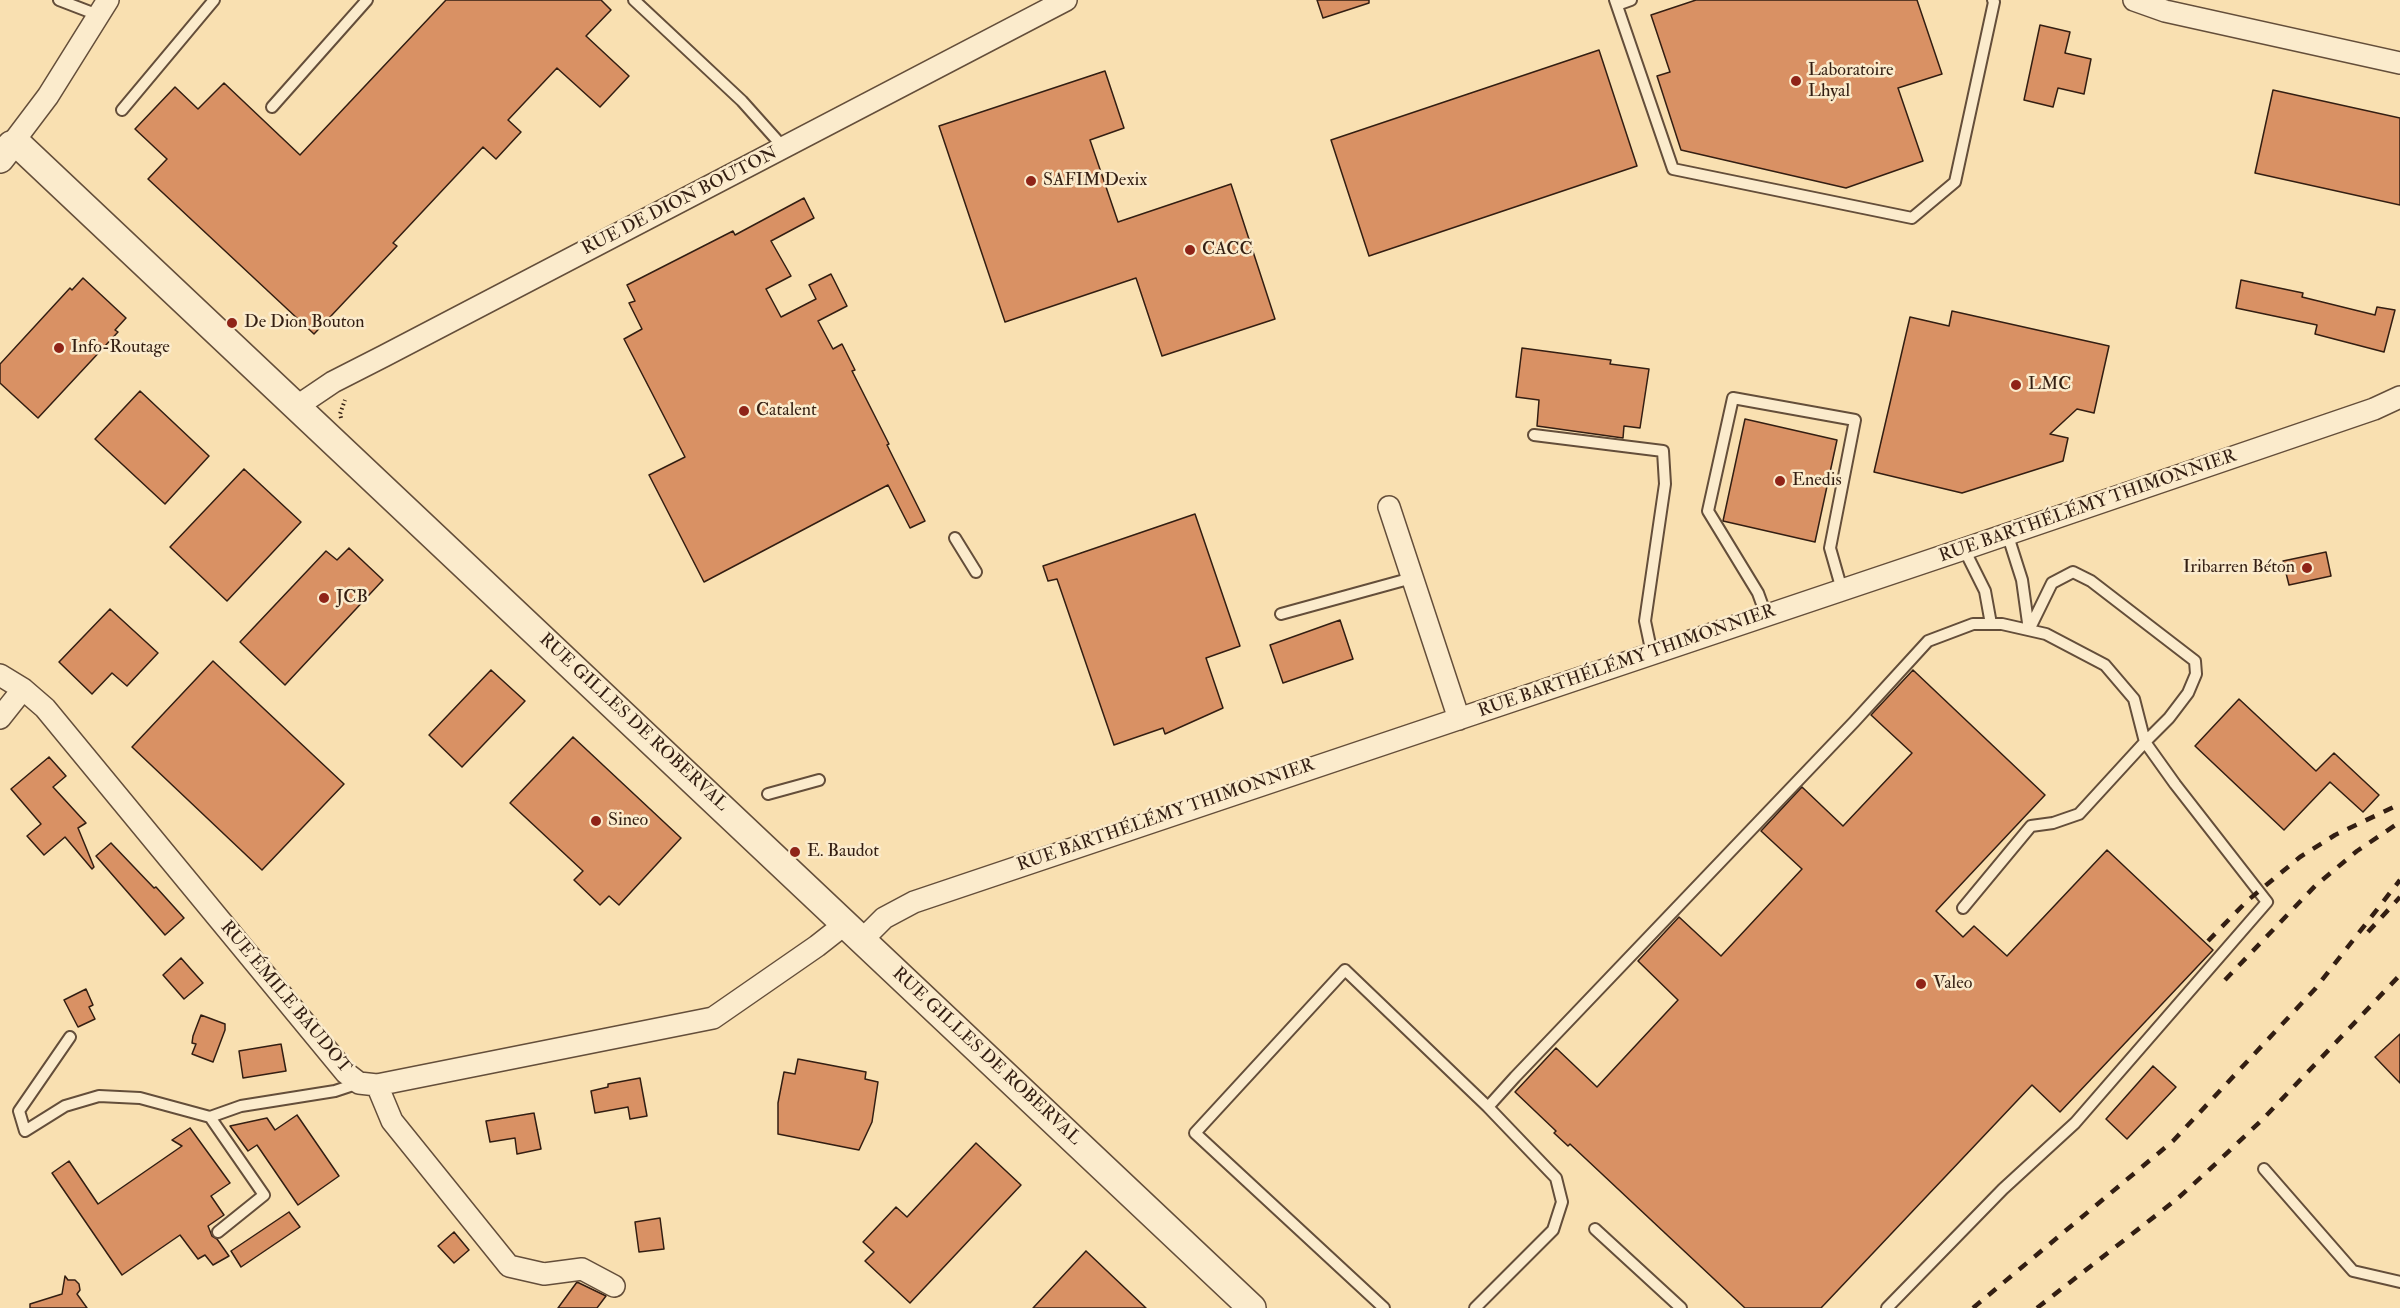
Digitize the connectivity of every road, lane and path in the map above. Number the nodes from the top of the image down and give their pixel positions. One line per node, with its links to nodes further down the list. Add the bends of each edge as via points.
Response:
1 (59, 0): 10 (lane)
2 (214, 0): 13 (lane)
3 (367, 0): 12 (lane)
4 (634, 0): 14 (lane, via 742,101)
5 (1066, 0): 14 (street, RUE DE DION BOUTON)
6 (1631, 0): 9 (lane)
7 (1993, 0): 9 (lane, via 1955,182 1912,218 1673,169)
8 (2134, 0): 11 (street, via 2165,11)
9 (1616, 2)
10 (103, 7): 15 (street, via 48,96)
11 (2400, 63)
12 (272, 107)
13 (122, 110)
14 (784, 148): 18 (street, RUE DE DION BOUTON, via 343,377)
15 (5, 152): 18 (street, RUE GILLES DE ROBERVAL, via 20,146)
16 (347, 396): 19 (path, via 340,414)
17 (2400, 397): 22 (street, RUE BARTHÉLÉMY THIMONNIER, via 2337,422)
18 (296, 407): 41 (street, RUE GILLES DE ROBERVAL)
19 (342, 422)
20 (1534, 435): 32 (lane, via 1663,451 1665,484 1645,621)
21 (1389, 507): 26 (street)
22 (2007, 533): 24 (street, RUE BARTHÉLÉMY THIMONNIER); 31 (lane, via 2022,580)
23 (955, 538): 25 (lane)
24 (1964, 549): 27 (street, RUE BARTHÉLÉMY THIMONNIER); 30 (lane, via 1985,591)
25 (976, 572)
26 (1412, 578): 28 (lane); 36 (street)
27 (1842, 590): 29 (street, RUE BARTHÉLÉMY THIMONNIER); 29 (lane, via 1830,548 1855,420 1733,398 1708,511 1758,593)
28 (1281, 614)
29 (1767, 615): 32 (street, RUE BARTHÉLÉMY THIMONNIER)
30 (1991, 624): 31 (lane); 44 (lane, via 1973,624 1928,641)
31 (2029, 630): 37 (lane, via 2046,633 2105,665 2134,699); 37 (lane, via 2052,583 2073,572 2091,581 2195,661 2196,675 2188,693)
32 (1652, 654): 36 (street, RUE BARTHÉLÉMY THIMONNIER)
33 (0, 675): 34 (street, RUE ÉMILE BAUDOT)
34 (23, 689): 35 (street); 43 (street, RUE ÉMILE BAUDOT, via 45,708 346,1073)
35 (0, 718)
36 (1459, 718): 41 (street, RUE BARTHÉLÉMY THIMONNIER, via 914,902)
37 (2145, 742): 40 (lane, via 2079,814 2031,826); 55 (lane, via 2268,902 2075,1123 2003,1189)
38 (819, 780): 39 (lane)
39 (768, 794)
40 (1963, 908)
41 (854, 932): 43 (street, RUE BARTHÉLÉMY THIMONNIER, via 817,946 713,1018); 51 (street, RUE GILLES DE ROBERVAL)
42 (70, 1037): 45 (lane, via 19,1111 25,1131 65,1106 99,1096 140,1098)
43 (368, 1084): 45 (lane, via 241,1106); 50 (street, RUE ÉMILE BAUDOT, via 392,1121 508,1266 544,1274 582,1269)
44 (1488, 1107): 52 (lane, via 1345,970 1195,1133); 53 (lane, via 1556,1178 1562,1202 1553,1230)
45 (210, 1117): 48 (lane, via 264,1196)
46 (2264, 1168): 49 (lane, via 2353,1271)
47 (1595, 1228): 54 (lane)
48 (218, 1232)
49 (2400, 1282)
50 (614, 1286)
51 (1252, 1308)
52 (1384, 1308)
53 (1475, 1308)
54 (1682, 1308)
55 (1887, 1308)

